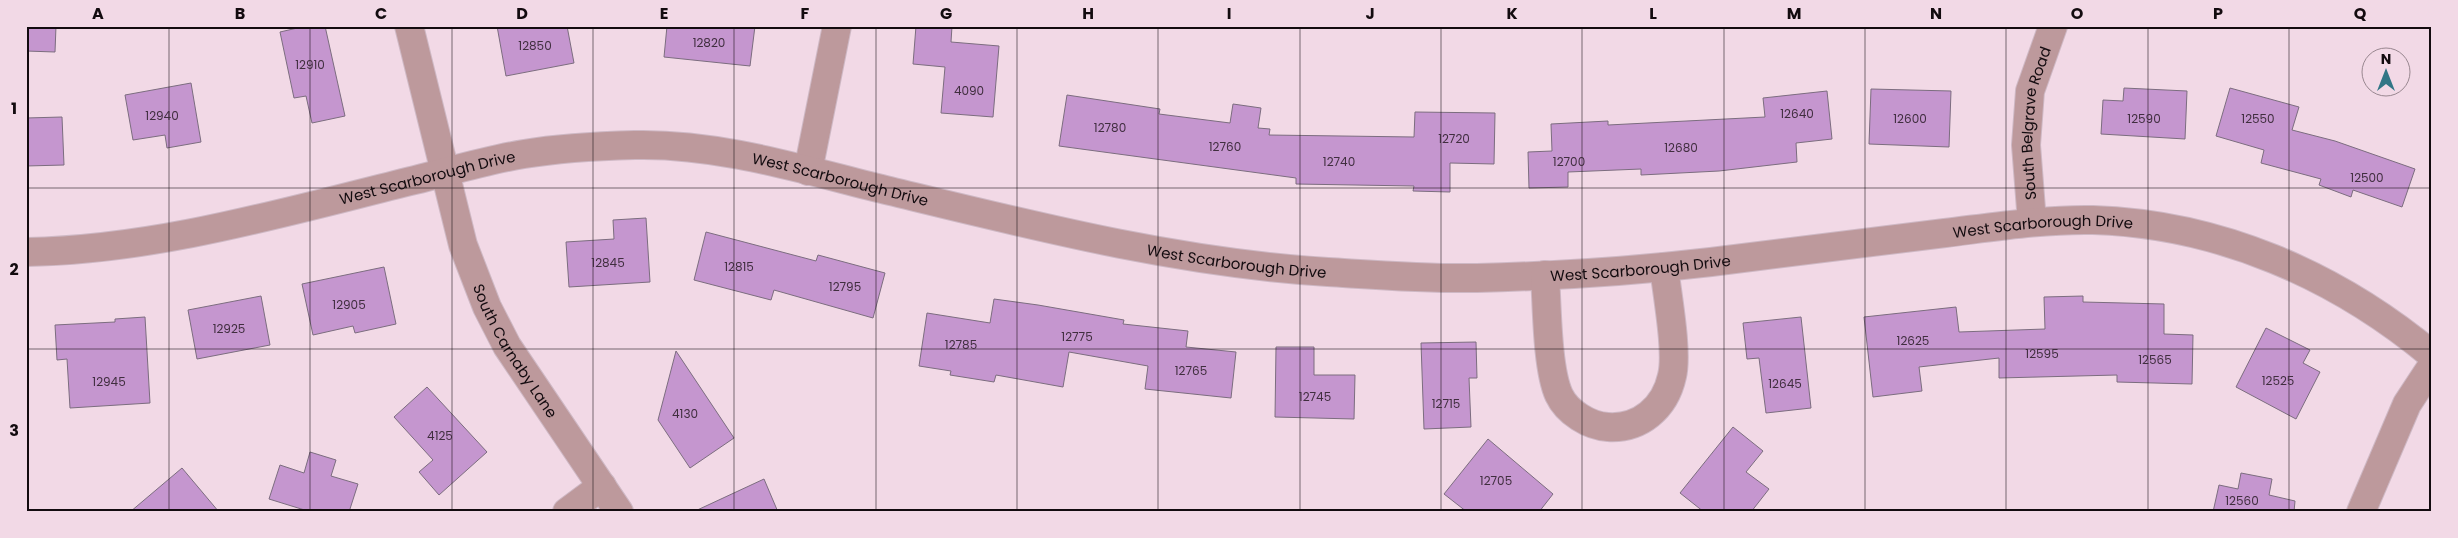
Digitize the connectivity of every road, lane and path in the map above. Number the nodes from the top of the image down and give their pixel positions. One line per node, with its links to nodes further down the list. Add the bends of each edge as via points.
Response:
1 (409, 26): 4 (street, South Carnaby Lane)
2 (837, 26): 5 (street)
3 (2053, 26): 6 (street, South Belgrave Road, via 2030,91 2026,145)
4 (444, 172): 5 (street, West Scarborough Drive, via 518,155 570,148 644,145 709,150); 7 (street, West Scarborough Drive, via 242,222 136,243); 13 (street, South Carnaby Lane, via 463,245 507,346)
5 (808, 172): 9 (street, West Scarborough Drive, via 1039,227 1203,258 1322,272 1471,278)
6 (2032, 222): 8 (street, West Scarborough Drive); 10 (street, West Scarborough Drive, via 2124,222 2182,231 2242,246 2333,285 2400,328)
7 (26, 252)
8 (1664, 266): 9 (street, West Scarborough Drive); 9 (street, via 1673,376 1663,400 1652,414 1636,424 1617,428 1590,424 1560,397 1553,377)
9 (1545, 275)
10 (2432, 355)
11 (2432, 366): 12 (street, via 2407,404)
12 (2380, 469): 16 (street); 17 (street)
13 (602, 486): 14 (street); 15 (street, South Carnaby Lane)
14 (567, 512)
15 (619, 512)
16 (2361, 512)
17 (2382, 512)

